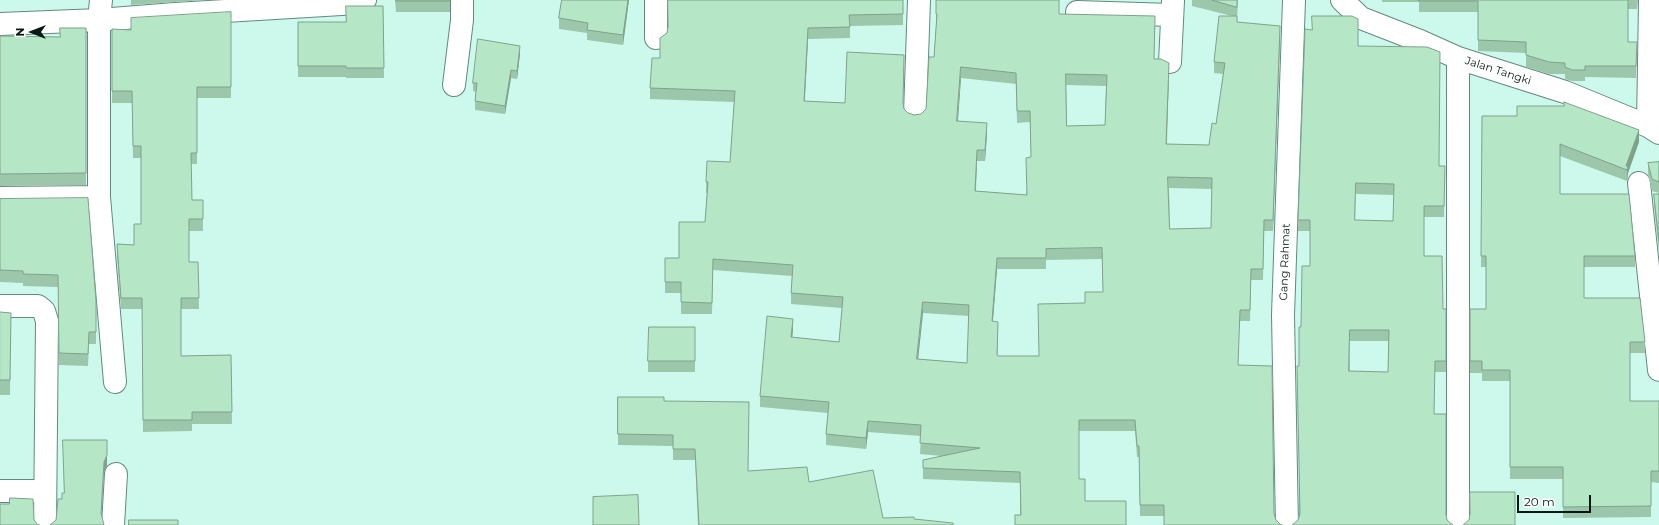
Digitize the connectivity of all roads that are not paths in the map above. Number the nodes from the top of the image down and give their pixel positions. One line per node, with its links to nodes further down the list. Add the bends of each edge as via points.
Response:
1 (365, 0): 9 (street, via 358,3 175,14)
2 (462, 0): 15 (street)
3 (656, 0): 12 (street)
4 (919, 0): 16 (street)
5 (1294, 0): 29 (street, Gang Rahmat, via 1283,315)
6 (1342, 0): 13 (street, Jalan Tangki, via 1361,18)
7 (1650, 0): 17 (street)
8 (1172, 8): 10 (street); 14 (street)
9 (100, 10): 11 (street); 19 (street)
10 (1077, 12)
11 (0, 24)
12 (656, 38)
13 (1458, 58): 17 (street, Jalan Tangki, via 1565,92); 30 (street)
14 (1170, 62)
15 (454, 85)
16 (915, 114)
17 (1654, 130)
18 (1639, 183): 22 (street)
19 (99, 197): 20 (street); 23 (street)
20 (0, 198)
21 (0, 306): 26 (street, via 38,306 44,311 47,321)
22 (1659, 370)
23 (115, 382)
24 (116, 474): 28 (street)
25 (0, 491): 26 (street)
26 (45, 491): 27 (street)
27 (45, 525)
28 (113, 525)
29 (1287, 525)
30 (1458, 525)

